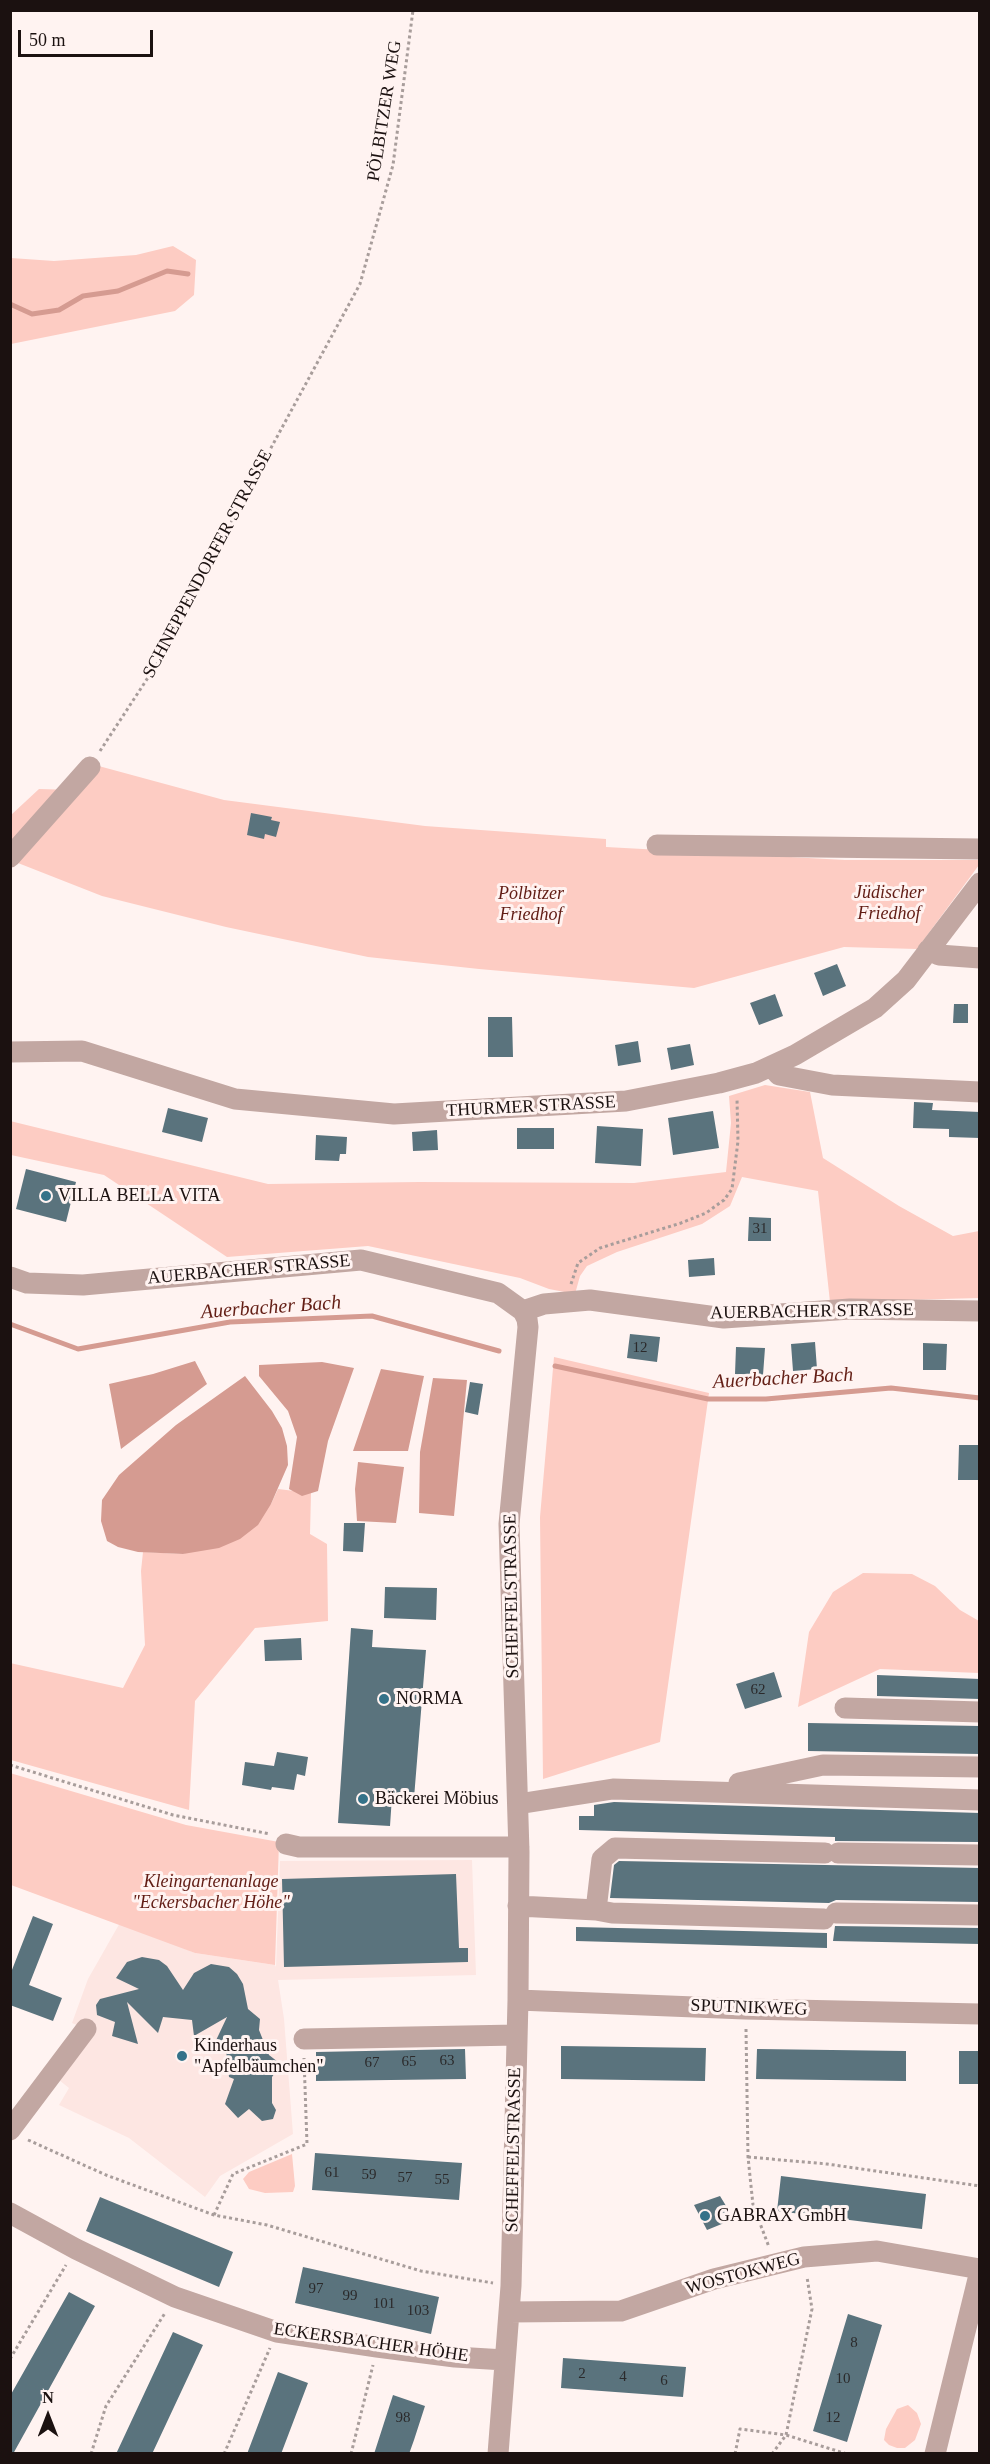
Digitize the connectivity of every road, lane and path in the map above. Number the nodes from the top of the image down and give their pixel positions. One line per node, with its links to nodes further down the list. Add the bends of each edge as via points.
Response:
1 (413, 10): 2 (path, PÖLBITZER WEG, via 393,165)
2 (360, 284): 3 (path, SCHNEPPENDORFER STRASSE, via 168,647)
3 (90, 767): 6 (street)
4 (657, 845): 5 (street)
5 (980, 849)
6 (10, 857)
7 (980, 883): 8 (street, THURMER STRASSE)
8 (928, 950): 9 (street, via 939,955); 11 (street, THURMER STRASSE, via 906,980 875,1008)
9 (980, 958)
10 (10, 1052): 12 (street, THURMER STRASSE, via 82,1051 235,1099 394,1114 626,1101)
11 (771, 1066): 12 (street, THURMER STRASSE); 13 (street, via 779,1076 832,1085)
12 (733, 1079): 15 (path, via 739,1107 738,1141 732,1189 724,1200 681,1224 600,1248 578,1263)
13 (980, 1092)
14 (10, 1277): 16 (street, AUERBACHER STRASSE, via 27,1282 83,1285 361,1260 498,1293)
15 (566, 1301): 16 (street, AUERBACHER STRASSE); 17 (street, AUERBACHER STRASSE, via 616,1302 724,1317 850,1309)
16 (523, 1311): 24 (street, SCHEFFELSTRASSE, via 528,1328 509,1524)
17 (980, 1311)
18 (845, 1708): 19 (street)
19 (980, 1712)
20 (10, 1765): 25 (path, via 173,1815 279,1836)
21 (980, 1767): 22 (street, via 822,1766)
22 (688, 1790): 23 (street); 24 (street, via 612,1789)
23 (980, 1800)
24 (518, 1804): 26 (street, SCHEFFELSTRASSE)
25 (286, 1844): 26 (street)
26 (519, 1846): 28 (street, SCHEFFELSTRASSE)
27 (980, 1855): 29 (street, via 615,1848 602,1859)
28 (518, 1906): 29 (street); 31 (street, SCHEFFELSTRASSE)
29 (596, 1910): 30 (street)
30 (980, 1915)
31 (518, 2000): 32 (street, SPUTNIKWEG); 35 (street, SCHEFFELSTRASSE)
32 (745, 2009): 33 (street, SPUTNIKWEG); 38 (path)
33 (980, 2013)
34 (86, 2029): 37 (street)
35 (517, 2035): 36 (street); 45 (street, SCHEFFELSTRASSE)
36 (304, 2038): 41 (path, via 308,2144 233,2174)
37 (11, 2128): 41 (path, via 20,2136 106,2175)
38 (748, 2157): 39 (path, via 826,2164); 43 (path, via 753,2205 768,2247)
39 (980, 2187)
40 (10, 2213): 42 (street, ECKERSBACHER HÖHE)
41 (214, 2216): 45 (path, via 267,2225 421,2271)
42 (76, 2249): 46 (street, ECKERSBACHER HÖHE); 50 (path)
43 (799, 2258): 44 (street, WOSTOKWEG, via 877,2251); 47 (street, WOSTOKWEG, via 714,2279 621,2311); 52 (path, via 812,2309)
44 (980, 2270): 60 (street)
45 (511, 2286): 47 (street, SCHEFFELSTRASSE)
46 (175, 2297): 48 (street, ECKERSBACHER HÖHE); 53 (path, via 106,2406)
47 (509, 2312): 51 (street, SCHEFFELSTRASSE)
48 (277, 2332): 49 (street, ECKERSBACHER HÖHE); 54 (path)
49 (377, 2347): 51 (street, ECKERSBACHER HÖHE); 55 (path)
50 (10, 2359)
51 (505, 2360): 56 (street, SCHEFFELSTRASSE)
52 (786, 2435): 57 (path, via 740,2429); 58 (path); 59 (path)
53 (91, 2454)
54 (224, 2454)
55 (351, 2454)
56 (498, 2454)
57 (735, 2454)
58 (772, 2454)
59 (847, 2454)
60 (934, 2454)

